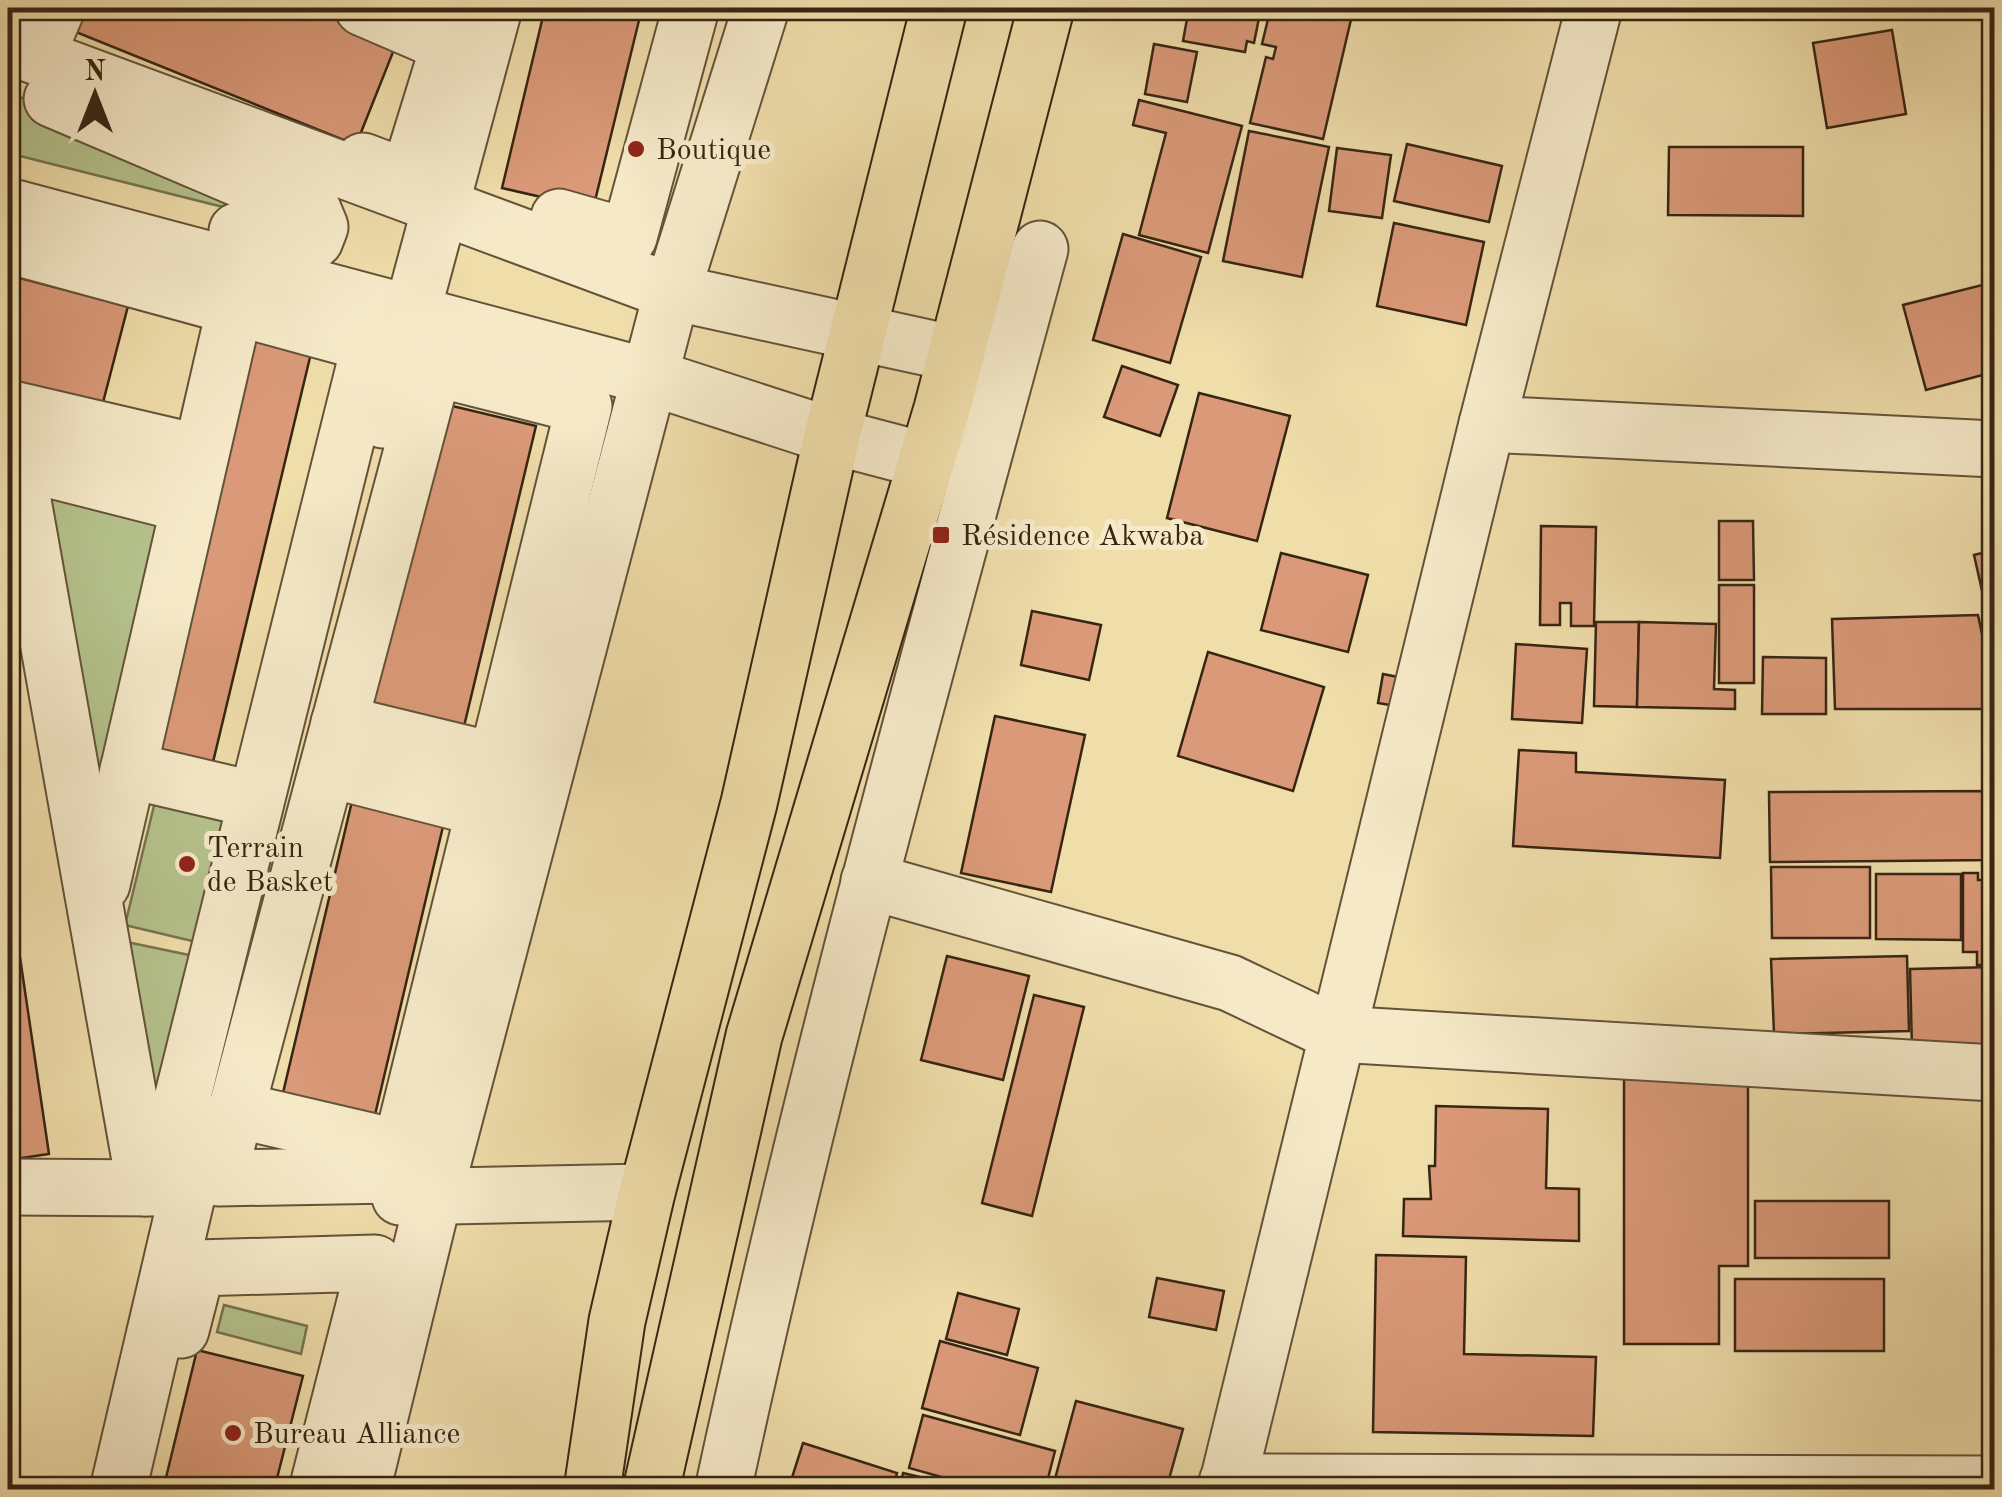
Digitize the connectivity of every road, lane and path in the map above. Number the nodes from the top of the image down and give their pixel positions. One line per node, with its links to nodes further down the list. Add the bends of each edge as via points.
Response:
1 (363, 8): 9 (street)
2 (494, 8): 13 (street)
3 (522, 8): 4 (street, via 476,194 629,237)
4 (691, 8)
5 (762, 8): 17 (street)
6 (939, 8): 20 (main road)
7 (1046, 8): 21 (main road)
8 (1594, 8): 24 (street)
9 (454, 26): 10 (street, via 408,178)
10 (29, 28): 13 (street)
11 (8, 80): 12 (street, via 313,210 320,227 304,248)
12 (8, 172)
13 (443, 205): 17 (street); 19 (street)
14 (8, 206): 19 (street)
15 (8, 244): 18 (street)
16 (1040, 249): 35 (street)
17 (672, 292): 20 (street); 22 (street)
18 (235, 307): 27 (street); 34 (street, via 370,344)
19 (410, 314): 22 (street); 41 (street)
20 (859, 334): 21 (street); 25 (main road)
21 (956, 354): 29 (main road)
22 (650, 377): 25 (street); 42 (street)
23 (8, 408): 27 (street)
24 (1487, 424): 26 (street); 37 (street)
25 (832, 436): 29 (street); 40 (main road, via 749,803)
26 (1994, 449)
27 (201, 453): 30 (street)
28 (12, 460): 30 (street); 36 (street)
29 (927, 460): 51 (main road, via 754,1036)
30 (189, 505): 32 (street)
31 (334, 746): 33 (street); 33 (street, via 237,1110 400,1148); 33 (street, via 434,368 584,406)
32 (128, 770): 34 (street); 36 (street)
33 (490, 785)
34 (256, 800): 41 (street, via 160,1188)
35 (869, 880): 37 (street, via 1230,983); 52 (street)
36 (97, 909): 41 (street)
37 (1337, 1034): 38 (street); 45 (street)
38 (1994, 1074)
39 (8, 1187): 41 (street)
40 (648, 1192): 42 (street); 50 (main road, via 618,1321)
41 (165, 1194): 42 (street); 43 (street); 46 (street)
42 (434, 1196): 49 (street)
43 (8, 1204)
44 (1994, 1484): 45 (street)
45 (1227, 1486)
46 (118, 1490)
47 (139, 1490): 48 (street, via 196,1268 376,1262)
48 (317, 1490)
49 (362, 1490)
50 (592, 1490)
51 (651, 1490)
52 (722, 1490)

